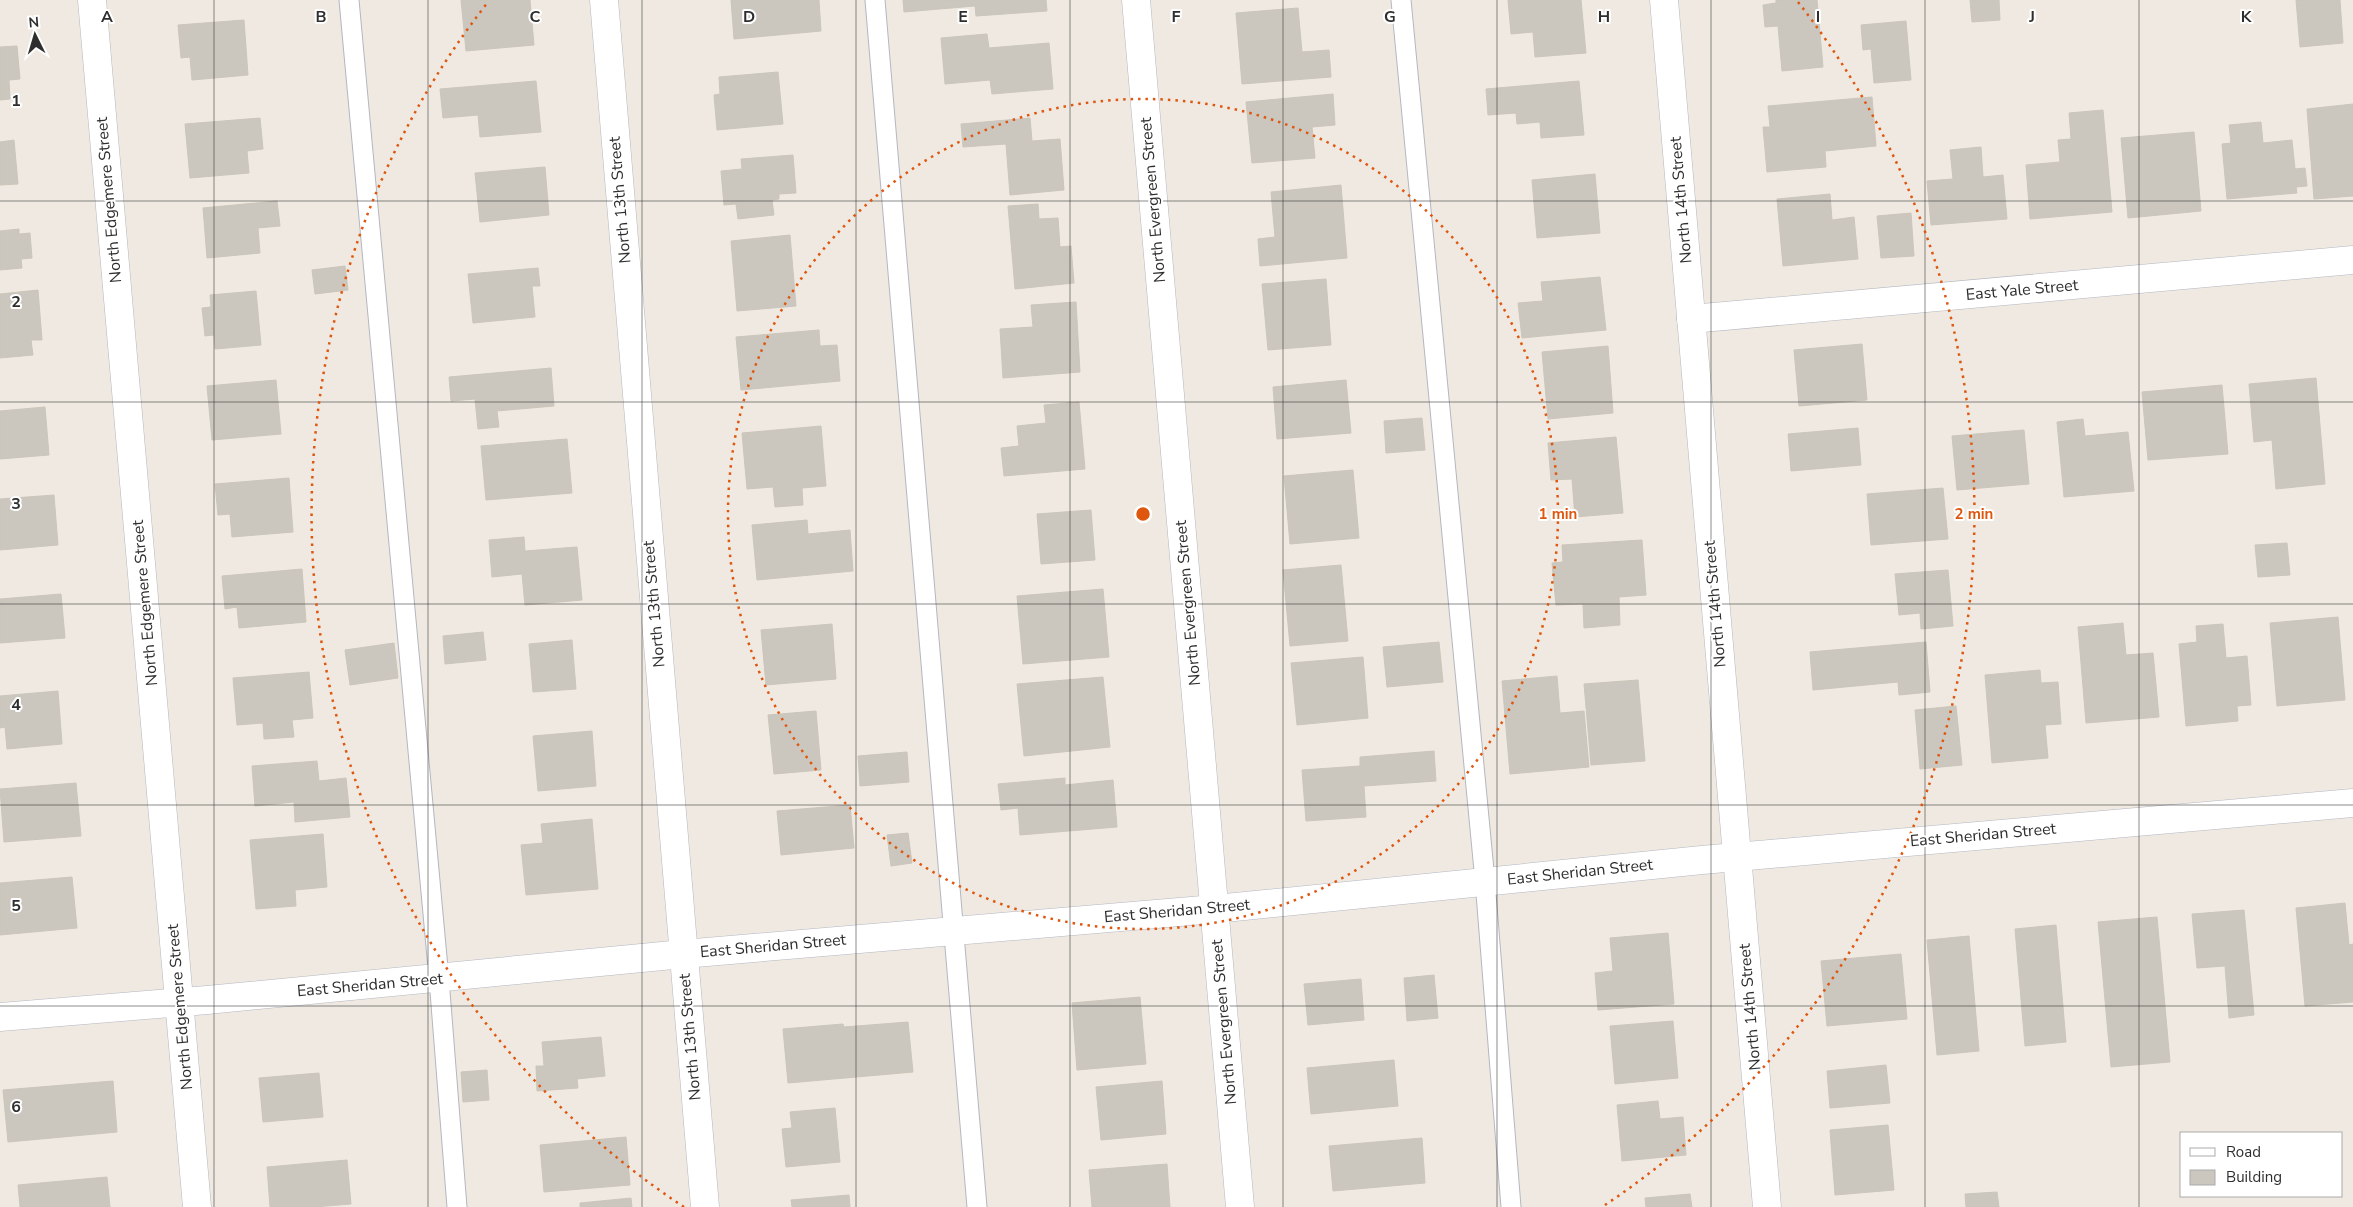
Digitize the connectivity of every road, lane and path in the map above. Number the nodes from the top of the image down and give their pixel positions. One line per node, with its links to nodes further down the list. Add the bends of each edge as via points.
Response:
1 (92, 0): 17 (street, North Edgemere Street)
2 (349, 0): 16 (lane)
3 (604, 0): 15 (street, North 13th Street)
4 (875, 0): 14 (lane)
5 (1136, 0): 13 (street, North Evergreen Street)
6 (1401, 0): 12 (lane)
7 (1664, 0): 9 (street, North 14th Street)
8 (2353, 260): 9 (street, East Yale Street)
9 (1691, 319): 11 (street, North 14th Street)
10 (2353, 803): 11 (street, East Sheridan Street)
11 (1737, 857): 12 (street, East Sheridan Street); 25 (street, North 14th Street)
12 (1485, 882): 13 (street, East Sheridan Street); 24 (lane)
13 (1215, 908): 14 (street, East Sheridan Street); 23 (street, North Evergreen Street)
14 (952, 931): 15 (street, East Sheridan Street); 22 (lane)
15 (683, 954): 16 (street, East Sheridan Street); 21 (street, North 13th Street)
16 (439, 979): 17 (street, East Sheridan Street); 20 (lane)
17 (180, 1003): 18 (street, East Sheridan Street); 19 (street, North Edgemere Street)
18 (0, 1017)
19 (198, 1207)
20 (457, 1207)
21 (705, 1207)
22 (977, 1207)
23 (1240, 1207)
24 (1511, 1207)
25 (1767, 1207)

